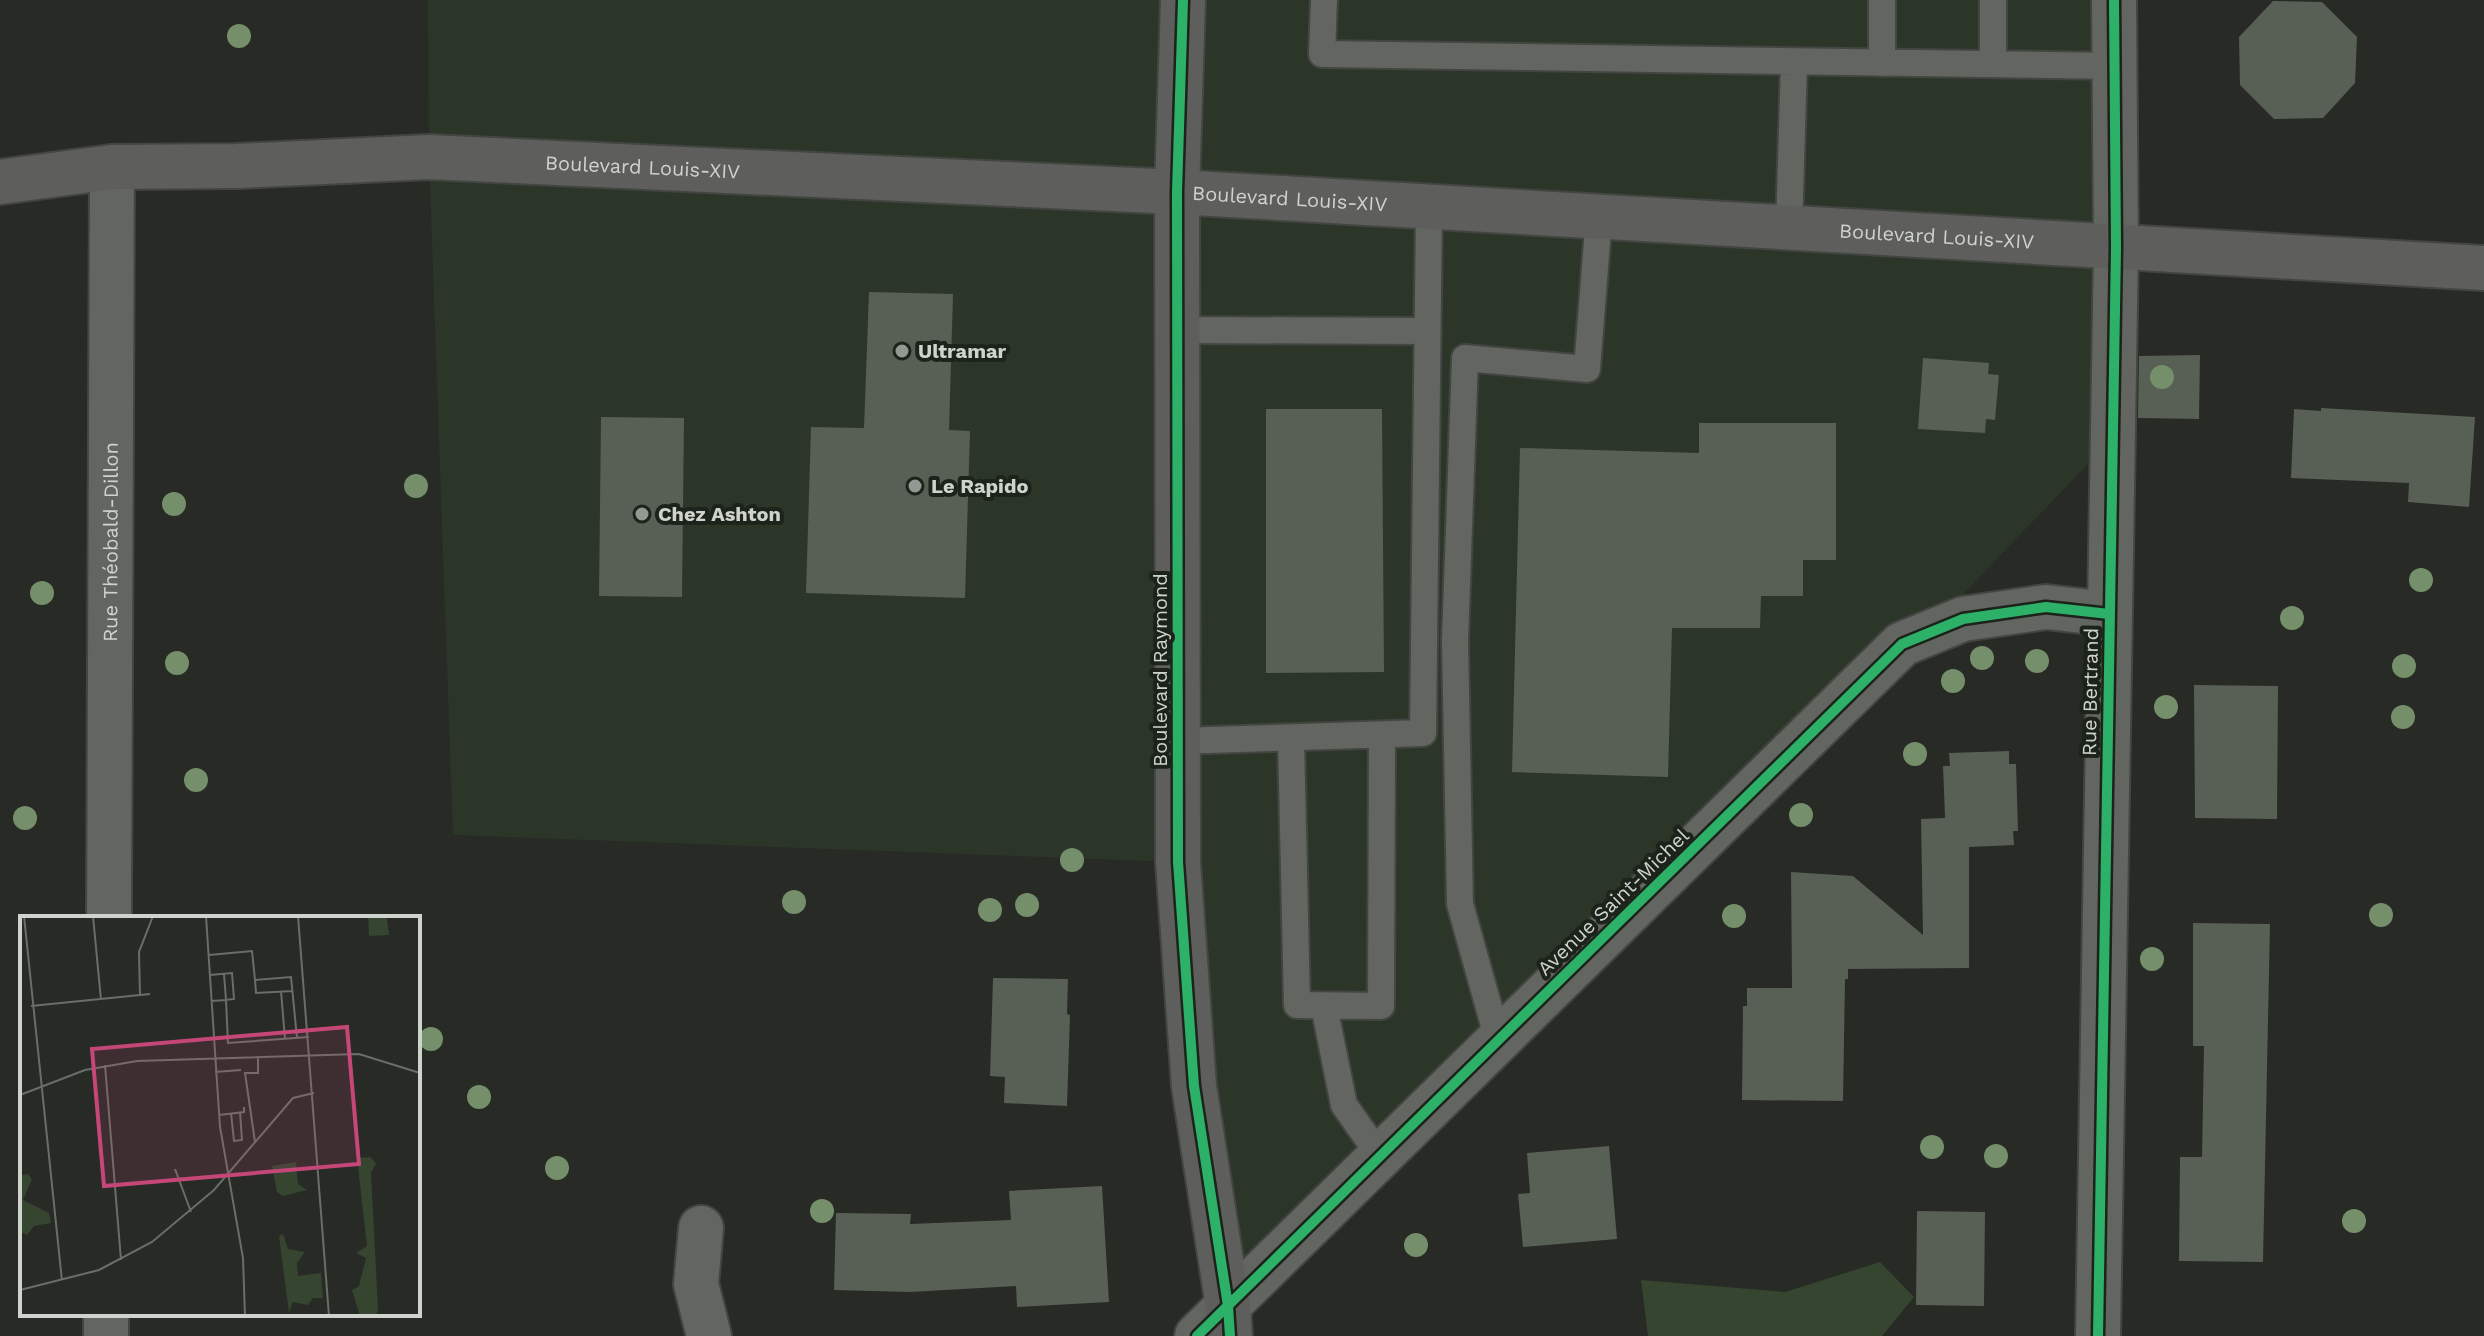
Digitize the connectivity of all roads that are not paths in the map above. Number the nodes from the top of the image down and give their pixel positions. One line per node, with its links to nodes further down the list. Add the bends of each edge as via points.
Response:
1 (1183, 0): 12 (main road, Boulevard Raymond)
2 (1324, 0): 6 (lane, via 1322,54)
3 (1882, 0): 7 (lane)
4 (1993, 0): 8 (lane)
5 (2114, 0): 9 (street, Rue Bertrand)
6 (1794, 62): 7 (lane); 15 (lane)
7 (1882, 63): 8 (lane)
8 (1993, 64): 9 (lane)
9 (2114, 66): 16 (street, Rue Bertrand)
10 (112, 167): 11 (main road, Boulevard Louis-XIV); 12 (main road, Boulevard Louis-XIV, via 429,157); 24 (street, Rue Théobald-Dillon)
11 (0, 182)
12 (1177, 192): 13 (main road, Boulevard Louis-XIV); 18 (main road, Boulevard Raymond)
13 (1429, 207): 14 (main road, Boulevard Louis-XIV); 19 (lane)
14 (1599, 217): 15 (main road, Boulevard Louis-XIV); 26 (lane, via 1587,369 1465,358 1455,641 1460,904)
15 (1789, 229): 16 (main road, Boulevard Louis-XIV)
16 (2116, 248): 17 (main road, Boulevard Louis-XIV); 20 (street, Rue Bertrand)
17 (2484, 268)
18 (1177, 330): 19 (lane); 23 (main road, Boulevard Raymond)
19 (1427, 331): 21 (lane, via 1423,733)
20 (2109, 614): 26 (street, Avenue Saint-Michel, via 2046,607 1963,619 1902,644); 32 (street, Rue Bertrand)
21 (1382, 735): 22 (lane); 25 (lane, via 1381,1006)
22 (1291, 738): 23 (lane); 25 (lane, via 1297,1005)
23 (1178, 741): 29 (main road, Boulevard Raymond, via 1178,862 1194,1086)
24 (109, 916)
25 (1324, 1006): 27 (lane, via 1344,1105)
26 (1498, 1040): 27 (street, Avenue Saint-Michel)
27 (1380, 1156): 29 (street, Avenue Saint-Michel)
28 (701, 1228): 30 (street, via 696,1284)
29 (1229, 1321): 31 (street, Avenue Saint-Michel)
30 (709, 1336)
31 (1197, 1336)
32 (2098, 1336)

